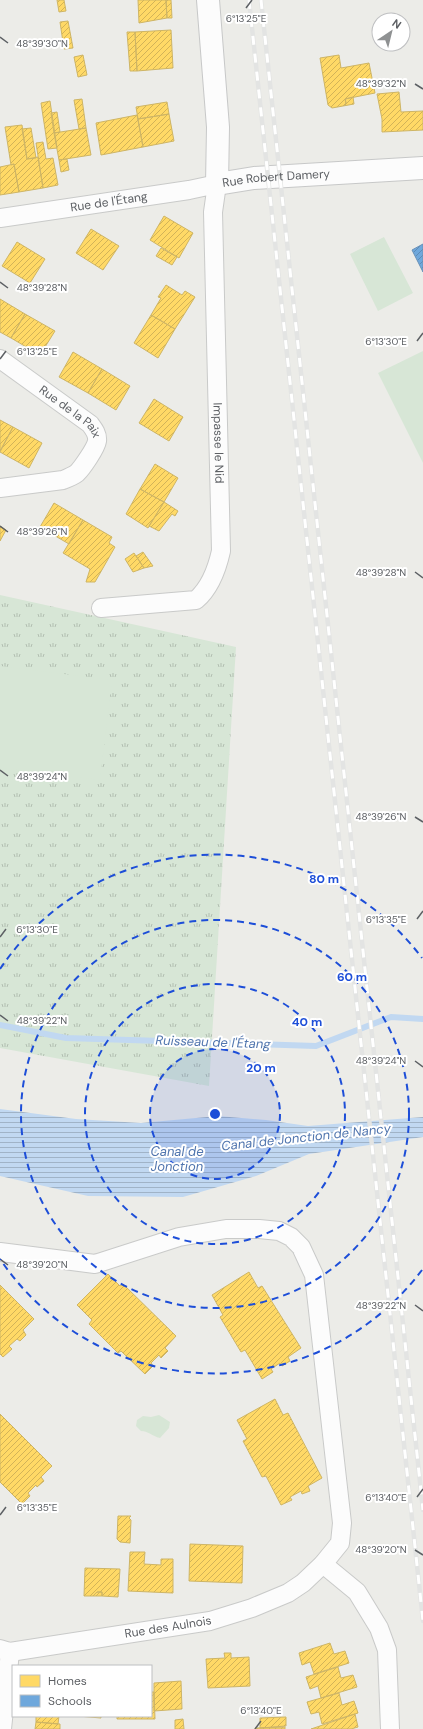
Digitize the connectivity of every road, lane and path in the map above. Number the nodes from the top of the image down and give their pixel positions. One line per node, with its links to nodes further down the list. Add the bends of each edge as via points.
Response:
1 (208, 0): 3 (street, Rue Robert Damery, via 218,127)
2 (423, 168): 3 (street, Rue Robert Damery, via 254,178)
3 (217, 184): 4 (street, Rue de l'Étang); 7 (street, Impasse le Nid, via 213,212 221,551 218,563 209,586 196,600)
4 (0, 218)
5 (0, 359): 6 (street, Rue de la Paix, via 90,424 97,440 77,472 63,480)
6 (0, 488)
7 (101, 608)
8 (0, 1252): 9 (street, via 95,1264 179,1238 226,1229 279,1231 291,1236 301,1246 314,1275 342,1523 340,1543)
9 (327, 1560): 10 (street, Rue des Aulnois, via 303,1583 288,1592 252,1608 210,1621); 12 (street, via 357,1592 379,1628 387,1650)
10 (5, 1651): 11 (street)
11 (2, 1729)
12 (390, 1729)

